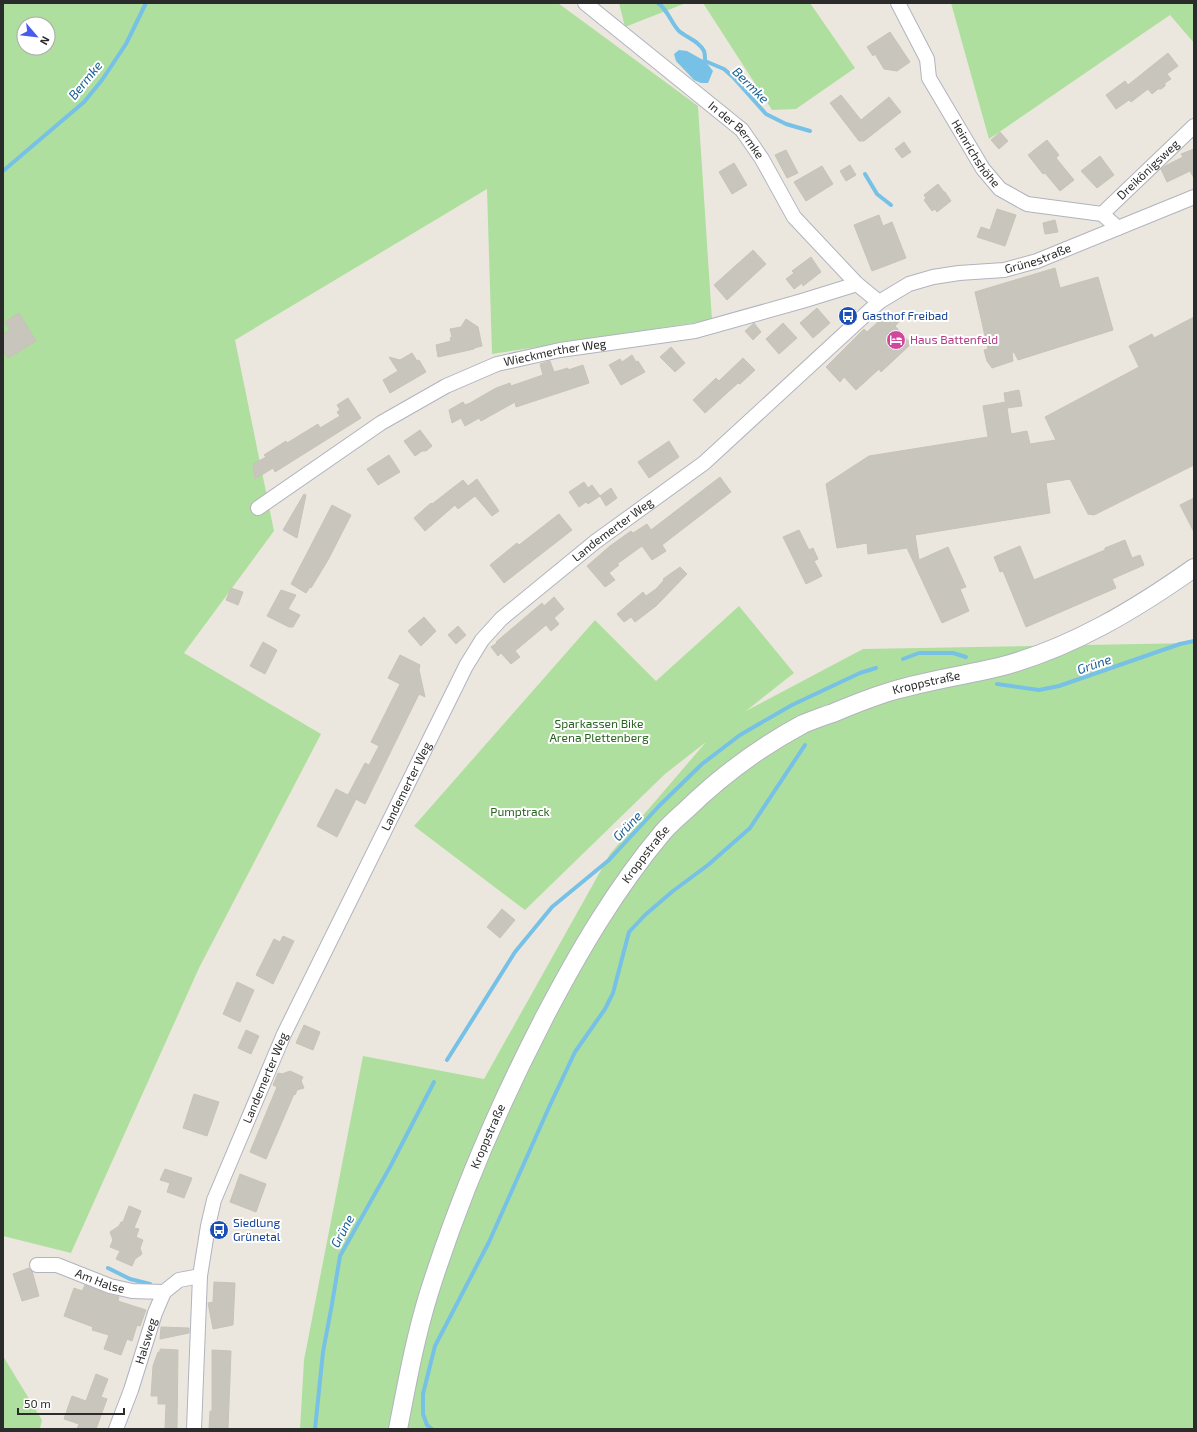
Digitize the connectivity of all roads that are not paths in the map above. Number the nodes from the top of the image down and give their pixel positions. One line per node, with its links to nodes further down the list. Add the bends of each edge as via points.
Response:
1 (585, 3): 7 (street, In der Bermke, via 742,130 762,159 794,217)
2 (898, 3): 5 (street, Heinrichshöhe, via 927,59 930,78 984,169 1000,189 1027,204)
3 (1194, 126): 5 (street, Dreikönigsweg)
4 (1194, 198): 6 (street, Grünestraße)
5 (1102, 214): 6 (street)
6 (1118, 228): 8 (street, Grünestraße, via 1038,261 1004,270 959,273 909,284)
7 (857, 284): 8 (street); 9 (street, Wieckmerther Weg, via 695,331 560,350 497,364 446,386 381,423)
8 (879, 302): 12 (street, Landemerter Weg, via 704,463 595,542 501,619 482,640 466,666 284,1034 214,1200)
9 (258, 508)
10 (1194, 568): 16 (street, Kroppstraße, via 1102,627 1050,650 1006,665 894,691 850,705 805,724 755,752 709,788 664,831 597,922 562,982 516,1073 451,1226 426,1303)
11 (37, 1265): 13 (street, Am Halse, via 57,1265 110,1286 132,1291)
12 (200, 1276): 13 (street, Halsweg, via 179,1280); 15 (street, Landemerter Weg)
13 (164, 1292): 14 (street, Halsweg)
14 (116, 1429)
15 (194, 1429)
16 (398, 1429)

